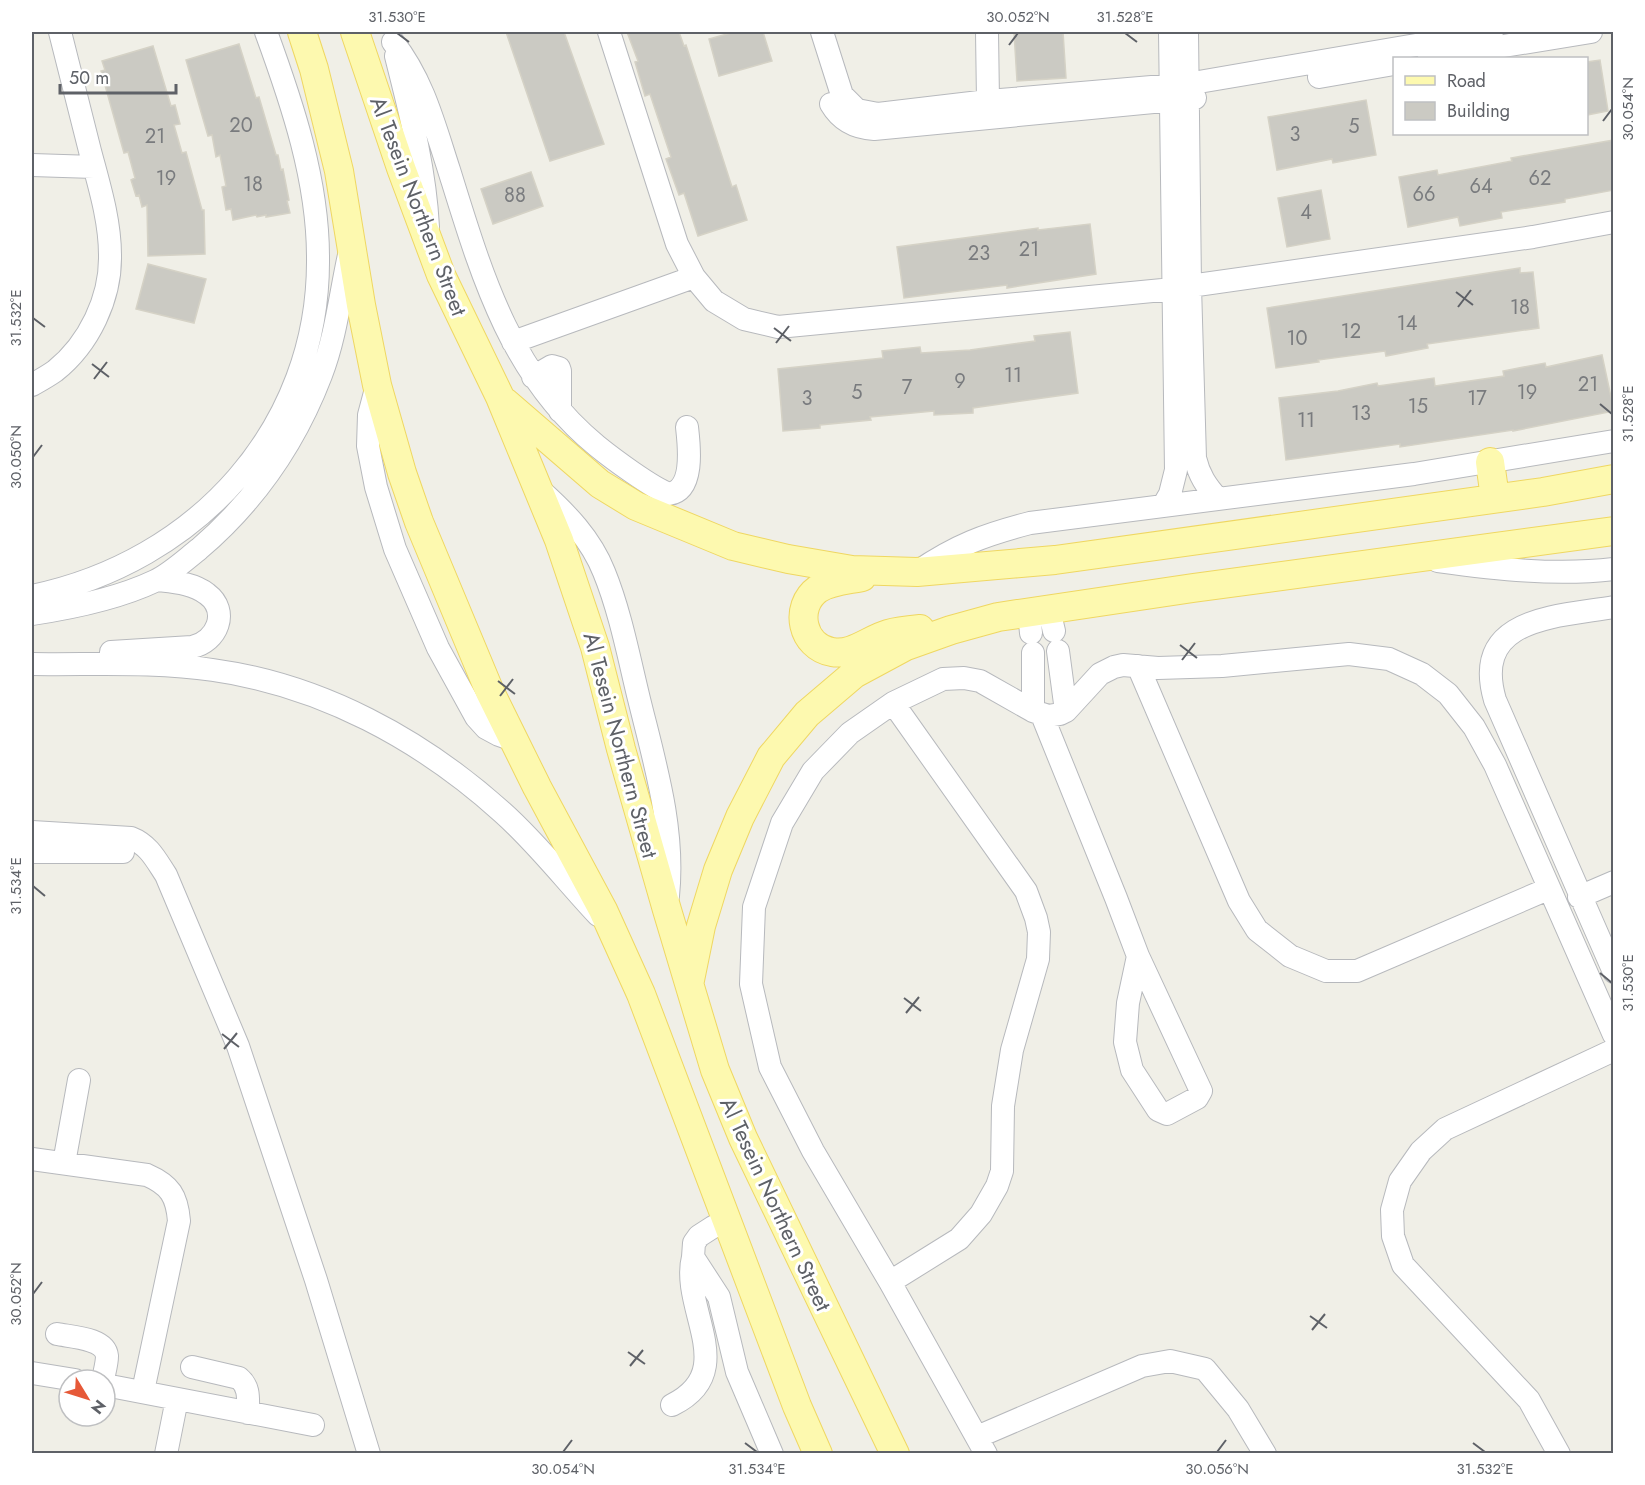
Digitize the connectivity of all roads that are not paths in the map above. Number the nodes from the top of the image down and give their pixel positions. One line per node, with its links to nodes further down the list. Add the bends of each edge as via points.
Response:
1 (60, 32): 19 (street)
2 (266, 32): 42 (street, via 300,137 317,231 314,312 295,383 250,463 191,524 118,569)
3 (302, 32): 21 (main road, Al Tesein Northern Street, via 328,120)
4 (355, 32): 22 (main road, Al Tesein Northern Street)
5 (609, 32): 23 (street, via 677,244)
6 (806, 32): 16 (street, via 831,105 844,120 859,127 874,129)
7 (822, 32): 17 (street, via 839,89 857,110 878,114)
8 (987, 32): 17 (street)
9 (1170, 32): 16 (street)
10 (1187, 32): 16 (street)
11 (1492, 32): 16 (street)
12 (1591, 32): 14 (street)
13 (392, 37): 22 (street, via 427,194); 25 (street, via 423,91 476,256)
14 (1435, 57)
15 (1393, 64): 16 (street)
16 (1179, 92): 17 (street); 24 (street)
17 (988, 101)
18 (32, 165): 19 (street)
19 (94, 167): 26 (street, via 107,221 110,254 104,298 78,347 55,371)
20 (1614, 222): 24 (street)
21 (352, 242): 41 (street, via 332,342 294,434 236,514 187,559); 59 (main road, Al Tesein Northern Street, via 377,385 418,522 462,631 513,740)
22 (429, 243): 27 (main road, Al Tesein Northern Street)
23 (694, 278): 24 (street, via 714,301 744,320 778,327); 25 (street)
24 (1182, 288): 33 (street, via 1195,458 1199,473); 34 (street, via 1176,470)
25 (513, 342): 28 (street, via 533,376 552,366 559,368 560,411 604,452 669,494 681,488 688,469)
26 (32, 386)
27 (500, 397): 39 (main road, via 600,484 636,506 733,546 819,566); 62 (main road, Al Tesein Northern Street, via 540,490 595,647)
28 (687, 427)
29 (1614, 441): 30 (street)
30 (1490, 462): 32 (main road); 33 (street)
31 (1614, 479): 32 (main road)
32 (1495, 498): 40 (main road, via 1106,554)
33 (1218, 499): 34 (street)
34 (1163, 506): 40 (street, via 1030,523 987,534 947,552)
35 (1600, 533): 36 (main road); 37 (main road)
36 (1614, 543)
37 (1418, 558): 38 (street, via 1503,570); 46 (main road, via 1193,588)
38 (1614, 569)
39 (884, 572): 40 (main road); 45 (main road, via 826,585 812,594 803,616 810,640 823,650 839,653 905,630)
40 (916, 572)
41 (157, 580): 44 (street, via 85,604); 48 (street, via 193,586 214,600 218,628 207,641 192,647 95,653)
42 (32, 596)
43 (1614, 607): 58 (street, via 1531,622 1516,629 1495,651 1490,668 1494,700)
44 (32, 614)
45 (951, 630): 46 (main road, via 998,617); 62 (main road, via 906,646 854,674 807,714 771,757 718,870)
46 (1042, 632): 51 (street); 52 (street)
47 (32, 664): 48 (street)
48 (57, 664): 59 (street, via 211,669 273,682 354,712 405,740 503,812)
49 (1138, 666): 51 (street, via 1105,670); 57 (street, via 1222,666 1349,654 1389,659 1422,674 1448,694 1474,727 1495,765); 57 (street, via 1239,901 1257,930 1290,956 1326,971 1357,971)
50 (893, 703): 52 (street, via 943,679 964,678 980,681); 70 (street, via 850,733 813,771 782,823 754,907 751,984 770,1068 813,1151); 70 (street, via 1026,891 1036,918 1039,946 1007,1078 1002,1171 997,1186 981,1214 959,1239)
51 (1066, 711): 52 (street, via 1054,716)
52 (1037, 713): 60 (street)
53 (32, 832): 84 (street, via 131,838 150,850 166,875 238,1046)
54 (32, 852): 55 (street)
55 (123, 852)
56 (1614, 882): 58 (street)
57 (1548, 889): 63 (street)
58 (1579, 897): 61 (street)
59 (615, 935): 68 (main road, Al Tesein Northern Street, via 642,994)
60 (1138, 956): 60 (street, via 1125,1042 1132,1070 1158,1110 1167,1114 1197,1098 1201,1091)
61 (1614, 972)
62 (689, 982): 87 (main road, Al Tesein Northern Street, via 727,1101)
63 (1614, 1035)
64 (1614, 1050): 89 (street, via 1445,1129 1421,1151 1400,1181 1392,1210 1393,1236 1403,1265 1529,1400)
65 (79, 1080): 67 (street)
66 (32, 1159): 67 (street)
67 (64, 1162): 77 (street, via 147,1175 172,1192 178,1206 179,1221)
68 (727, 1221): 69 (street, via 699,1236); 86 (main road, Al Tesein Northern Street)
69 (693, 1257): 79 (street, via 689,1275 706,1364 695,1390); 85 (street, via 719,1298 737,1372)
70 (890, 1282): 82 (street)
71 (57, 1334): 73 (street, via 102,1346 107,1355)
72 (192, 1367): 80 (street, via 239,1378 248,1390)
73 (105, 1368)
74 (32, 1373): 75 (street)
75 (57, 1377)
76 (117, 1387): 77 (street)
77 (143, 1391): 78 (street)
78 (177, 1399): 80 (street); 83 (street)
79 (672, 1404)
80 (248, 1413): 81 (street)
81 (313, 1425)
82 (981, 1445): 88 (street, via 1142,1366 1170,1361 1205,1369 1238,1409)
83 (166, 1454)
84 (369, 1454)
85 (772, 1454)
86 (818, 1454)
87 (895, 1454)
88 (1265, 1454)
89 (1559, 1454)

